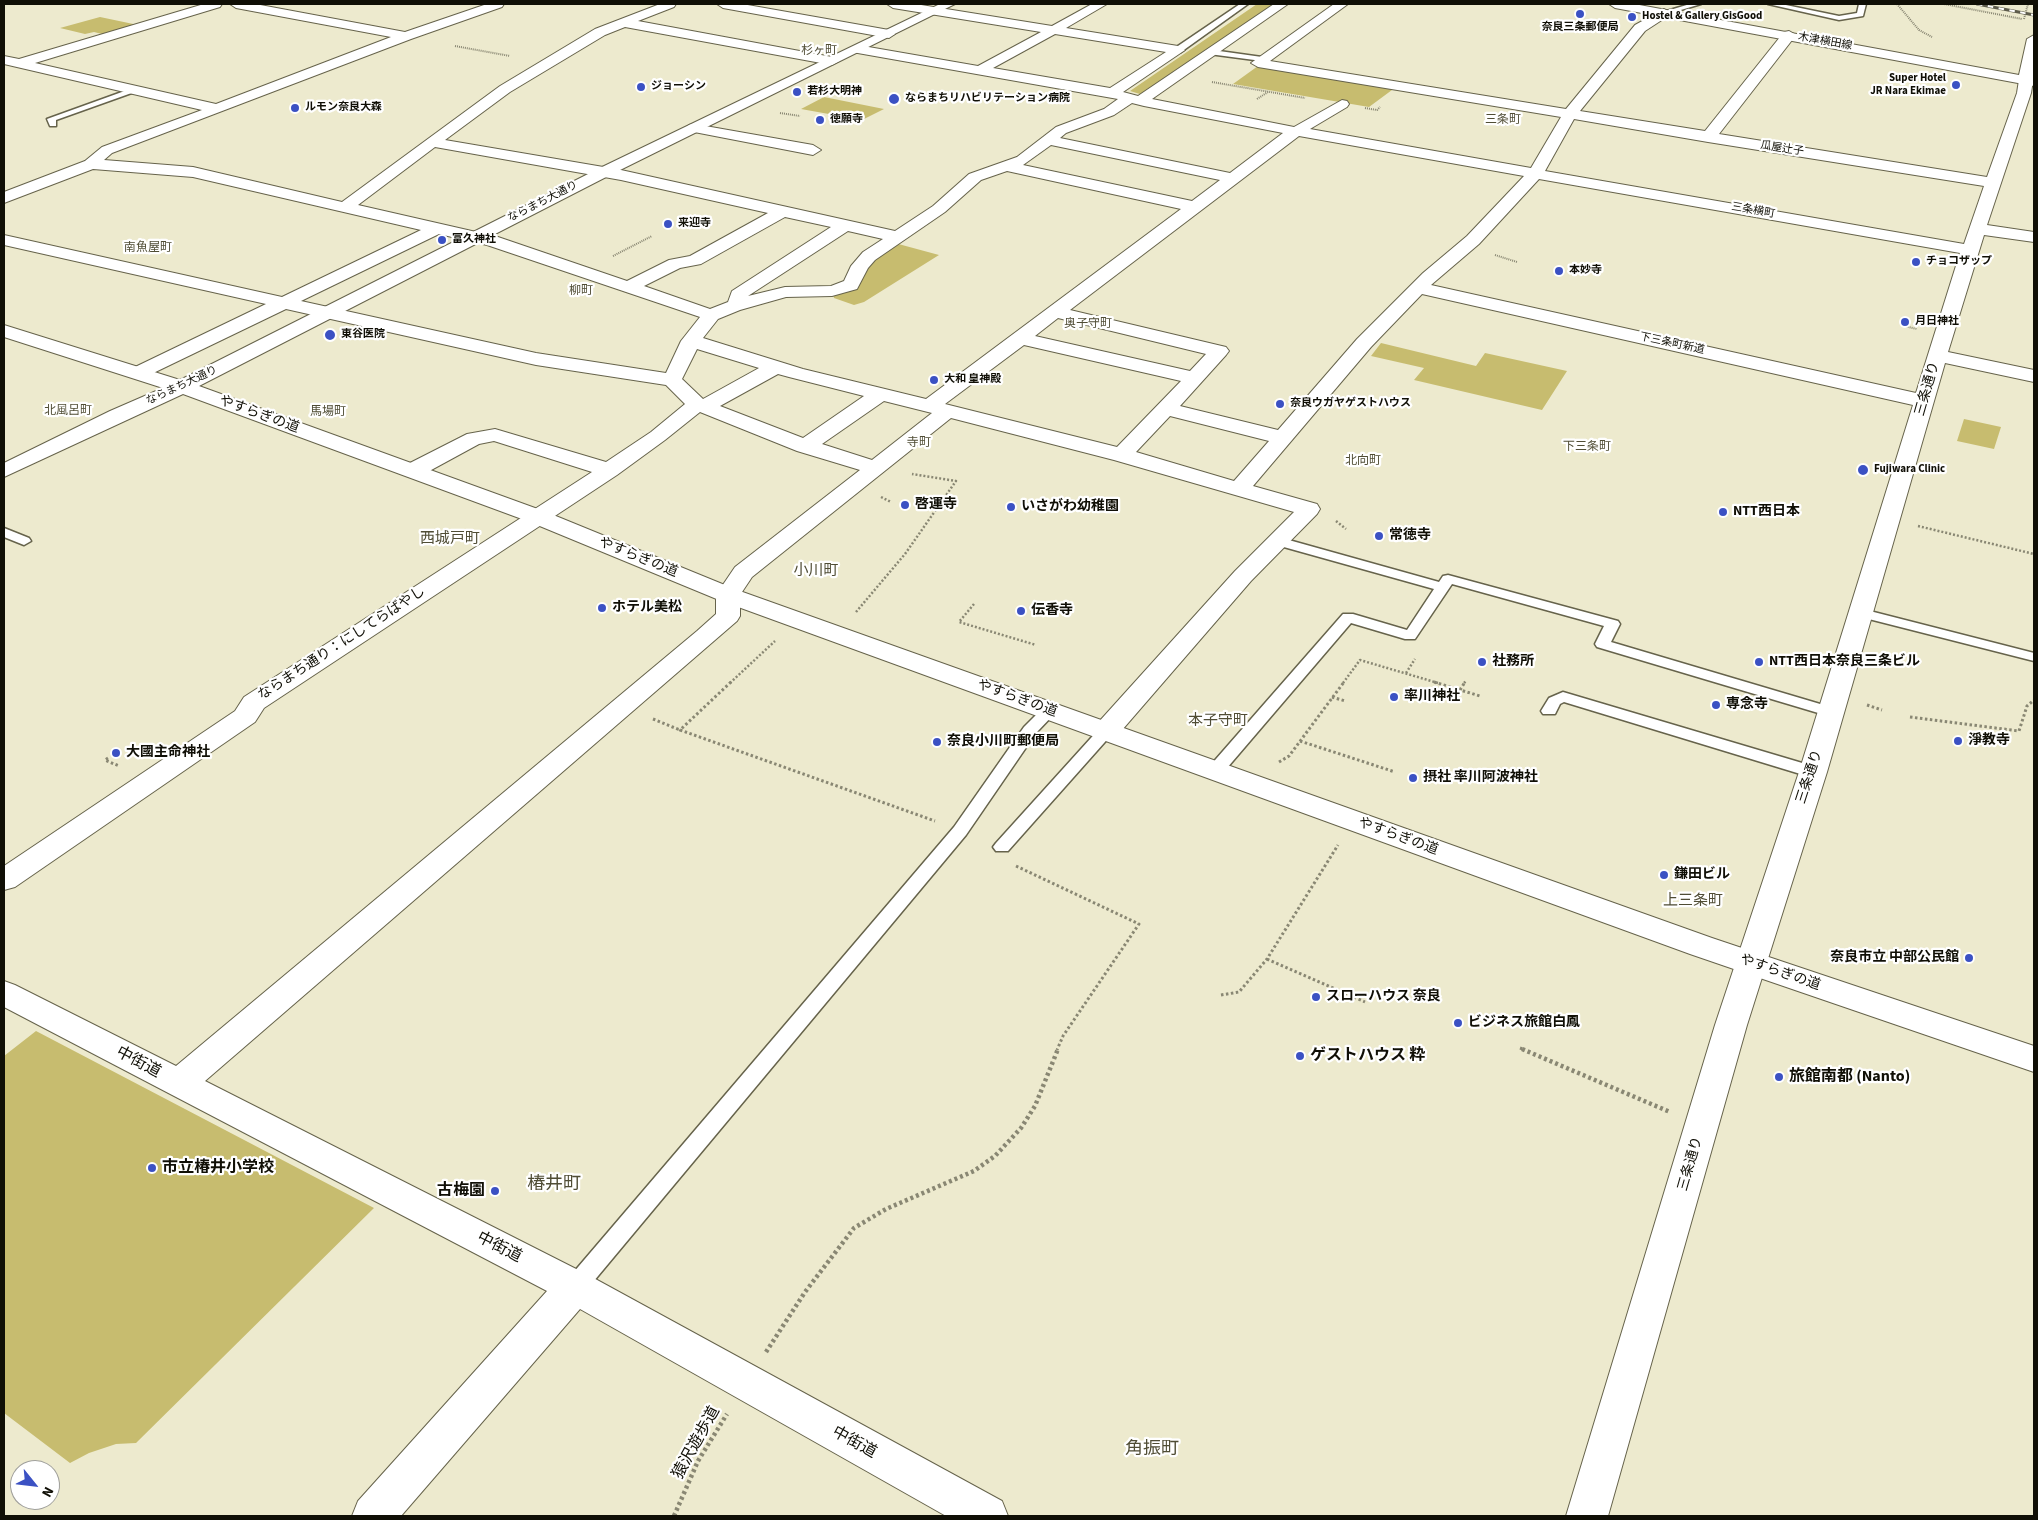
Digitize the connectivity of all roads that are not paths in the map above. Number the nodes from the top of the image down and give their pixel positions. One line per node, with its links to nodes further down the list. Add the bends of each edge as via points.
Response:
1 (216, 4): 29 (street)
2 (236, 4): 20 (street)
3 (498, 4): 20 (street)
4 (670, 4): 17 (street)
5 (722, 4): 19 (street)
6 (893, 4): 15 (street)
7 (1101, 4): 18 (street)
8 (1244, 4): 24 (lane)
9 (1282, 4): 25 (street)
10 (1342, 4): 27 (street)
11 (1615, 4): 16 (street, 木津横田線)
12 (1697, 4): 16 (lane)
13 (1772, 4): 14 (lane, via 1853,18 1860,14)
14 (1862, 4)
15 (942, 7): 18 (street); 19 (street, ならまち大通り)
16 (1664, 13): 21 (street, 木津横田線); 37 (street, via 1640,28)
17 (625, 23): 28 (street); 43 (street, via 600,32 504,89)
18 (1053, 30): 24 (street); 30 (street)
19 (889, 34): 23 (street, ならまち大通り)
20 (406, 36): 36 (street)
21 (1789, 36): 31 (street, 木津横田線); 41 (street)
22 (2034, 39): 31 (street, 三条通り, via 2026,71)
23 (857, 49): 28 (street, ならまち大通り); 30 (street, 三条横町)
24 (1178, 50): 33 (street)
25 (1212, 52): 27 (lane); 34 (street)
26 (4, 60): 29 (street)
27 (1262, 60): 37 (street, 瓜屋辻子, via 1258,63)
28 (832, 62): 39 (street, ならまち大通り)
29 (19, 63): 32 (street)
30 (980, 70): 33 (street, 三条横町)
31 (2030, 81): 50 (street, 三条通り)
32 (136, 90): 36 (street); 38 (lane, via 51,119)
33 (1112, 94): 34 (street, 三条横町)
34 (1136, 99): 40 (street, 三条横町); 42 (street, via 1060,130)
35 (1342, 104): 40 (street)
36 (218, 109): 45 (street, via 106,150)
37 (1570, 114): 41 (street, 瓜屋辻子); 48 (street)
38 (53, 124)
39 (694, 128): 44 (street); 47 (street, ならまち大通り)
40 (1298, 132): 48 (street, 三条横町); 49 (street)
41 (1708, 136): 50 (street, 瓜屋辻子)
42 (1049, 140): 46 (street, via 1022,160); 49 (street)
43 (432, 142): 47 (street); 53 (street)
44 (813, 150)
45 (91, 164): 51 (street); 53 (street, via 193,172)
46 (1006, 166): 52 (street); 58 (street, via 975,177 939,209)
47 (604, 172): 54 (street); 60 (street, ならまち大通り)
48 (1536, 173): 62 (street, 三条横町); 64 (street, via 1473,240)
49 (1232, 178): 52 (street)
50 (1994, 183): 56 (street, 三条通り)
51 (4, 198)
52 (1195, 207): 68 (street)
53 (344, 208): 57 (street)
54 (783, 211): 55 (street); 63 (street, via 695,260 675,264)
55 (845, 225): 58 (street); 66 (street, via 738,294)
56 (1978, 228): 59 (street); 62 (street, 三条通り)
57 (436, 229): 60 (street); 65 (street)
58 (899, 237): 66 (street, via 869,256 860,266 851,286 832,291 785,292)
59 (2034, 237)
60 (473, 238): 63 (street, via 492,241); 67 (street, ならまち大通り)
61 (4, 240): 65 (street)
62 (1970, 250): 73 (street, 三条通り)
63 (628, 287): 69 (street)
64 (1418, 288): 81 (street, 下三条町新道); 85 (street, via 1364,343)
65 (285, 303): 67 (street); 75 (street)
66 (733, 306): 69 (street)
67 (330, 312): 78 (street, via 536,359); 79 (street, ならまち大通り)
68 (1055, 312): 71 (street); 77 (street, via 1219,351)
69 (711, 315): 72 (street)
70 (4, 331): 75 (street, やすらぎの道)
71 (1020, 338): 77 (street); 83 (street)
72 (691, 341): 74 (street); 78 (street)
73 (1937, 356): 76 (street); 81 (street, 三条通り)
74 (778, 366): 80 (street); 82 (street, ならまち通り：にしてらばやし)
75 (138, 373): 79 (street, やすらぎの道)
76 (2034, 376)
77 (1195, 378): 84 (street)
78 (672, 380): 82 (street)
79 (182, 388): 89 (street, やすらぎの道); 91 (street, ならまち大通り, via 117,415)
80 (881, 394): 83 (street); 86 (street)
81 (1924, 401): 99 (street, 三条通り)
82 (701, 405): 86 (street); 90 (street, ならまち通り：にしてらばやし)
83 (939, 408): 87 (street); 88 (street)
84 (1167, 409): 85 (street); 87 (street)
85 (1284, 438): 92 (street)
86 (805, 446): 88 (street)
87 (1122, 455): 92 (street)
88 (877, 468): 98 (street, via 743,572)
89 (414, 470): 90 (street, via 474,438 495,435); 93 (street, やすらぎの道)
90 (609, 470): 93 (street, ならまち通り：にしてらばやし)
91 (4, 471)
92 (1239, 489): 96 (street, via 1309,509)
93 (538, 517): 98 (street, やすらぎの道); 108 (street, ならまち通り：にしてらばやし, via 253,703 246,716)
94 (4, 532): 95 (lane)
95 (24, 541)
96 (1278, 541): 97 (lane); 104 (street)
97 (1442, 587): 103 (lane, via 1448,579 1613,624 1602,644); 105 (lane, via 1410,636 1348,617)
98 (728, 595): 101 (street, やすらぎの道); 112 (street, via 728,616 706,636)
99 (1862, 613): 100 (lane); 103 (street, 三条通り)
100 (2034, 657)
101 (1049, 710): 104 (street, やすらぎの道); 113 (lane, via 1030,730 960,831)
102 (1549, 711): 106 (lane, via 1554,701 1563,697)
103 (1831, 712): 106 (street, 三条通り)
104 (1106, 731): 105 (street, やすらぎの道); 107 (lane)
105 (1215, 771): 109 (street, やすらぎの道)
106 (1812, 772): 109 (street, 三条通り)
107 (1002, 847)
108 (4, 880)
109 (1751, 963): 111 (street, やすらぎの道); 116 (street, 三条通り)
110 (4, 993): 112 (street, 中街道)
111 (2034, 1059)
112 (178, 1084): 113 (street, 中街道)
113 (576, 1287): 114 (street); 115 (street, 中街道)
114 (372, 1516)
115 (987, 1516)
116 (1587, 1516)

